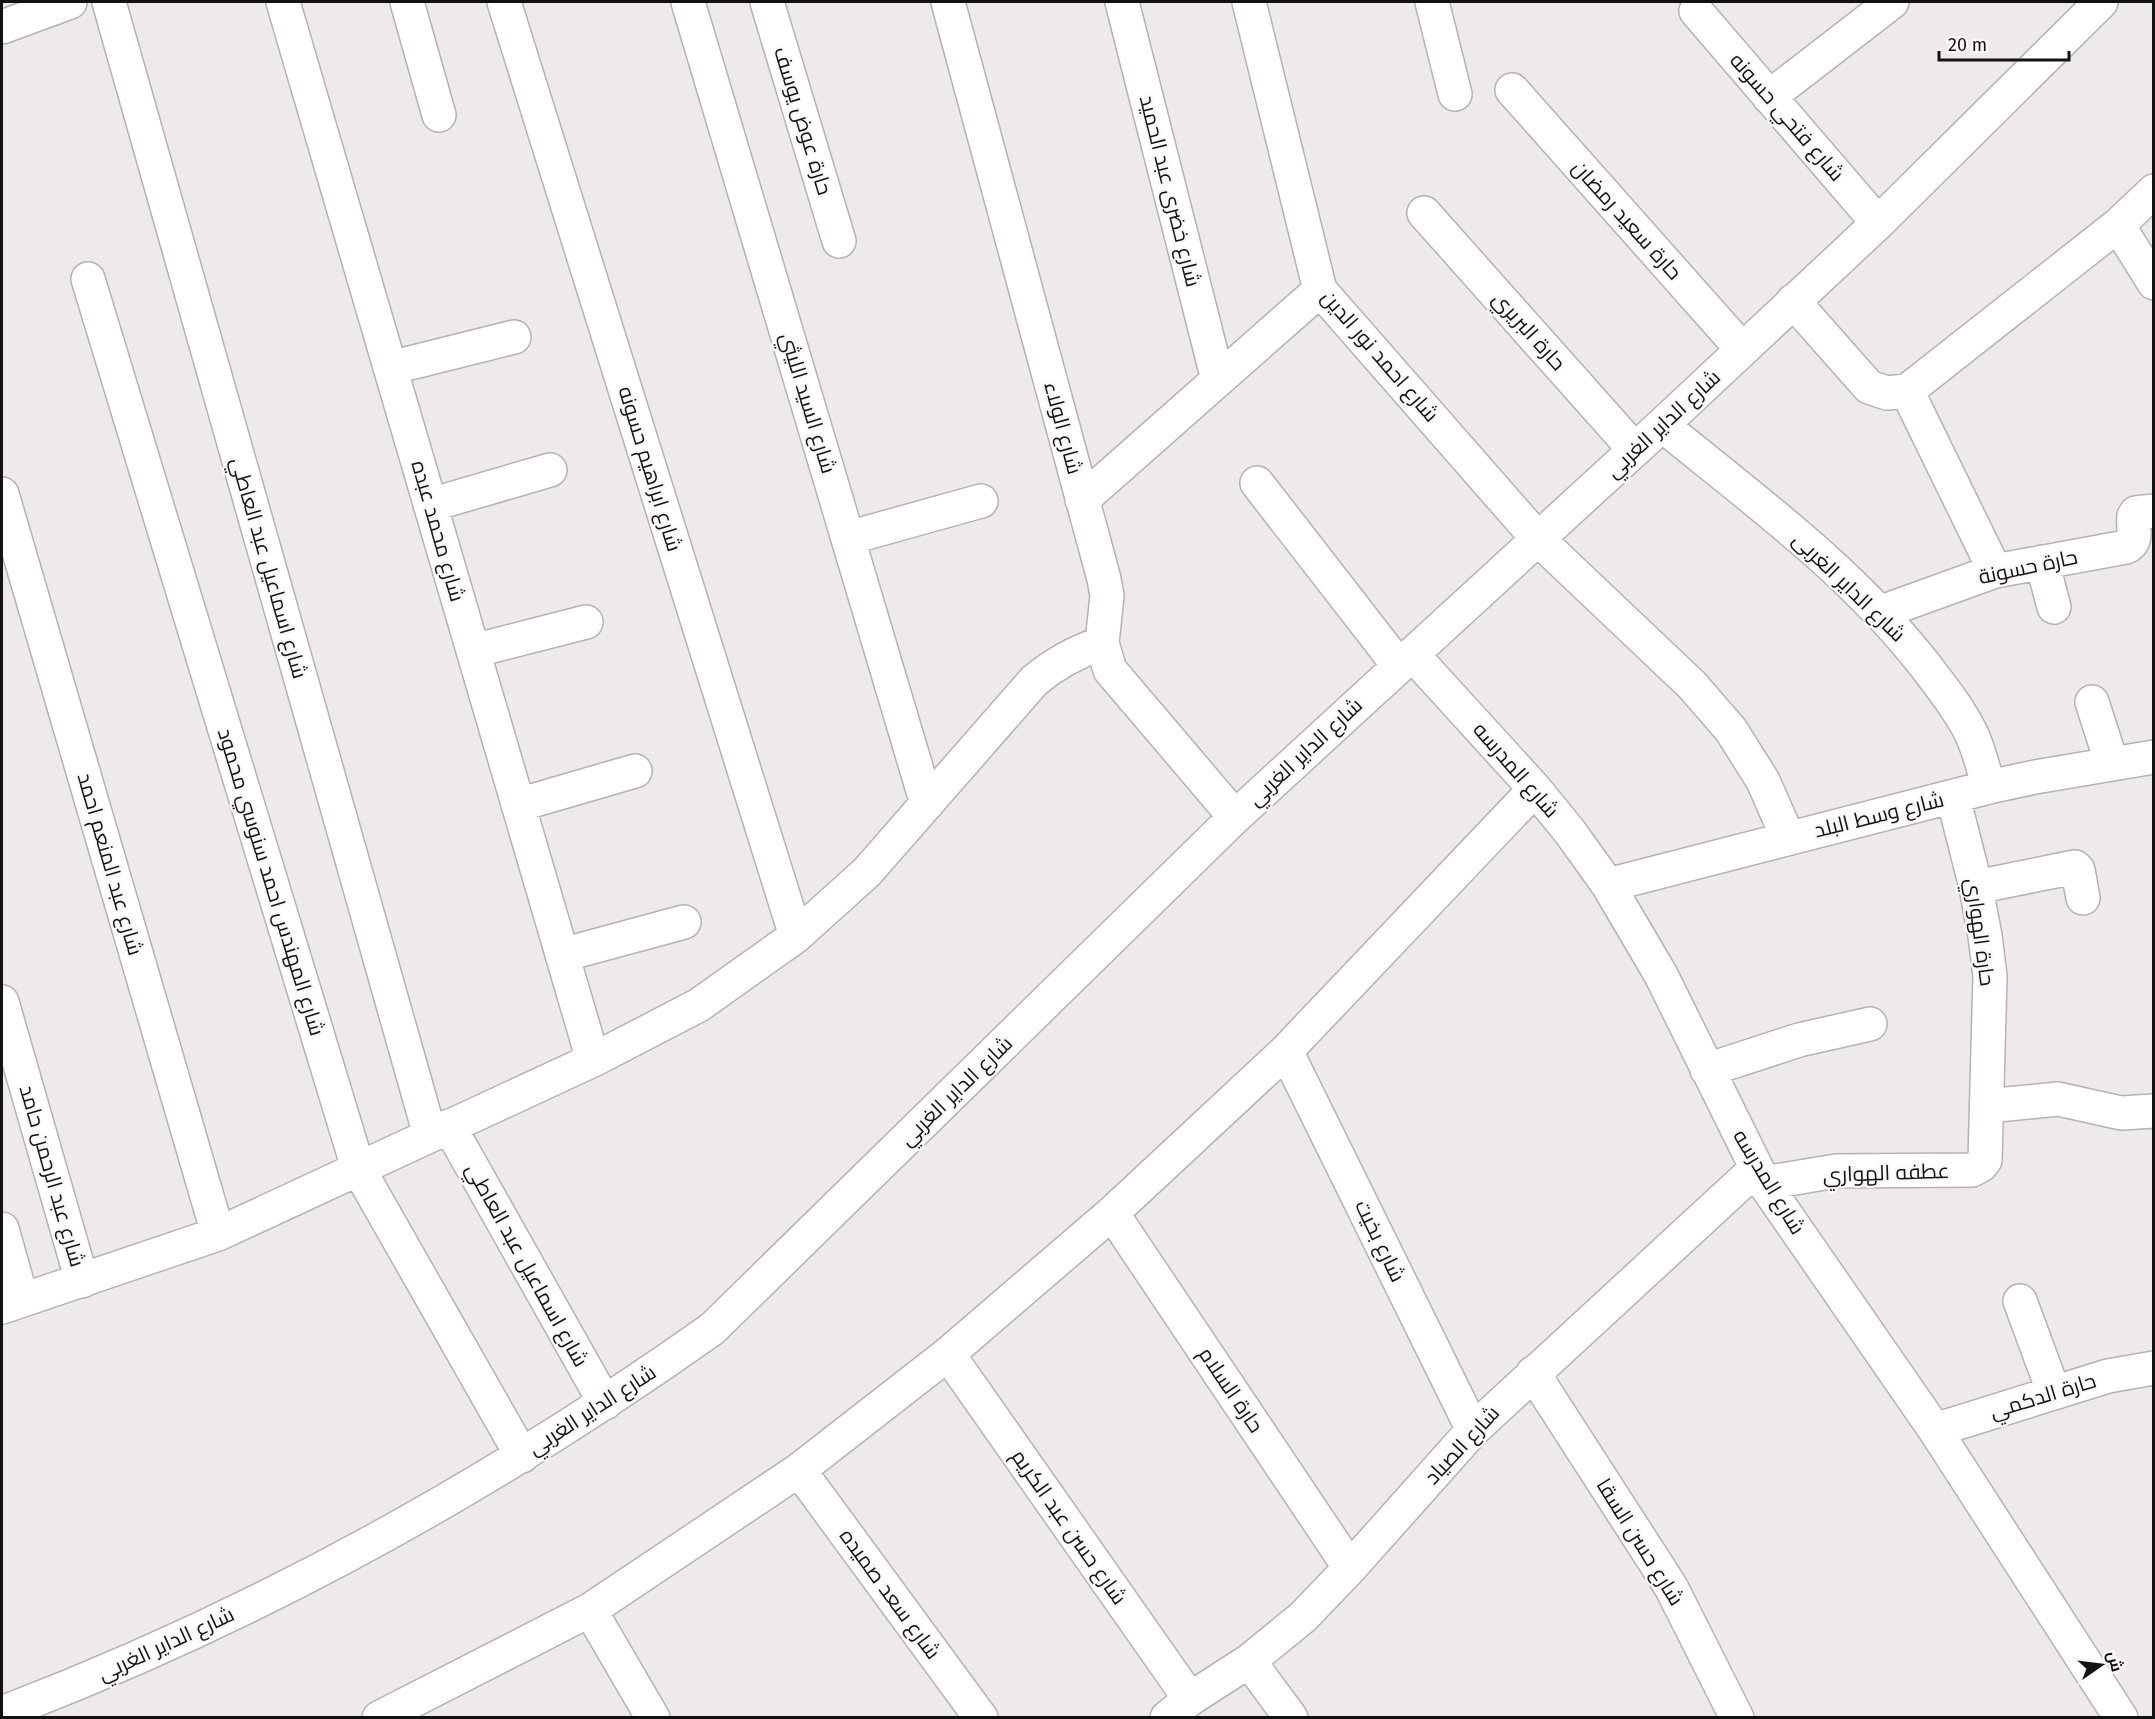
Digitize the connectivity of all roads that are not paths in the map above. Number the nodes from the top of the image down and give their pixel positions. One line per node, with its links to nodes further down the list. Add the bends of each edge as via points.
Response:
1 (70, 2): 15 (street)
2 (109, 2): 77 (street, شارع اسماعيل عبد العاطي)
3 (283, 2): 31 (street, شارع محمد عبده)
4 (407, 2): 19 (street)
5 (504, 2): 68 (street, شارع ابراهيم حسونه)
6 (688, 2): 43 (street, شارع السيد الليثي)
7 (766, 2): 24 (street, حارة عوض يوسف)
8 (948, 2): 39 (street, شارع الولاء)
9 (1122, 2): 32 (street, شارع خضرى عبد الحميد)
10 (1249, 2): 27 (street, شارع احمد نور الدين)
11 (1432, 2): 17 (street)
12 (1892, 2): 18 (street)
13 (2091, 5): 22 (street, شارع الداير الغربي)
14 (1696, 11): 18 (street, شارع فتحي حسونه)
15 (2, 27)
16 (1512, 90): 30 (street, حارة سعيد رمضان)
17 (1455, 94)
18 (1769, 97): 22 (street, شارع فتحي حسونه)
19 (439, 115)
20 (2154, 191): 23 (street)
21 (1424, 213): 35 (street, حارة البريري)
22 (1878, 223): 28 (street, شارع الداير الغربي)
23 (2118, 225): 26 (street); 33 (street)
24 (839, 241)
25 (88, 279): 78 (street, شارع المهندس احمد سنوسي محمود)
26 (2154, 283)
27 (1320, 290): 32 (street); 44 (street, شارع احمد نور الدين)
28 (1793, 301): 30 (street, شارع الداير الغربي); 33 (street, via 1869,387 1887,393)
29 (514, 337): 31 (street)
30 (1742, 349): 34 (street, شارع الداير الغربي)
31 (390, 368): 41 (street, شارع محمد عبده)
32 (1218, 380): 39 (street)
33 (1907, 391): 46 (street)
34 (1662, 425): 35 (street, شارع الداير الغربي); 48 (street, شارع الداير الغربى, via 1801,538)
35 (1635, 450): 44 (street, شارع الداير الغربي)
36 (550, 470): 41 (street)
37 (1257, 483): 52 (street, شارع المدرسه)
38 (2, 494): 83 (street, شارع عبد المنعم احمد)
39 (1082, 500): 50 (street, شارع الولاء, via 1107,596)
40 (981, 501): 43 (street)
41 (430, 505): 51 (street, شارع محمد عبده)
42 (2154, 511): 45 (street, حارة حسونة, via 2136,513 2130,546)
43 (848, 538): 60 (street, شارع السيد الليثي)
44 (1538, 539): 52 (street, شارع الداير الغربي); 63 (street, شارع احمد نور الدين, via 1692,685 1731,730 1763,781)
45 (2042, 562): 46 (street, حارة حسونة); 47 (street)
46 (1995, 571): 48 (street, حارة حسونة)
47 (2054, 607)
48 (1879, 613): 57 (street, شارع الداير الغربى, via 1936,679 1971,732)
49 (586, 622): 51 (street)
50 (1102, 643): 60 (street, via 1055,664 1034,681); 62 (street, شارع الولاء, via 1110,670)
51 (473, 651): 61 (street, شارع محمد عبده)
52 (1405, 660): 58 (street, شارع المدرسه); 62 (street, شارع الداير الغربي)
53 (2092, 702): 55 (street)
54 (2154, 757): 55 (street, شارع وسط البلد)
55 (2112, 764): 57 (street, شارع وسط البلد)
56 (635, 771): 61 (street)
57 (1989, 787): 59 (street, شارع وسط البلد)
58 (1535, 789): 64 (street, شارع المدرسه); 72 (street)
59 (1953, 796): 63 (street, شارع وسط البلد); 65 (street, حارة الهواري)
60 (927, 804): 68 (street, via 867,872)
61 (518, 805): 69 (street, شارع محمد عبده)
62 (1235, 817): 91 (street, شارع الداير الغربي, via 712,1329)
63 (1788, 838): 64 (street, شارع وسط البلد)
64 (1608, 885): 74 (street, شارع المدرسه, via 1662,975)
65 (1976, 887): 66 (street, via 2075,867); 75 (street, حارة الهواري, via 1990,976)
66 (2083, 898)
67 (684, 922): 69 (street)
68 (795, 936): 73 (street, via 699,1005)
69 (562, 955): 73 (street, شارع محمد عبده)
70 (2, 1002): 84 (street, شارع عبد الرحمن حامد)
71 (1870, 1024): 74 (street, via 1799,1040)
72 (1286, 1051): 81 (street); 92 (street, شارع بخيت)
73 (593, 1060): 77 (street)
74 (1707, 1070): 80 (street, شارع المدرسه)
75 (1987, 1107): 76 (street, via 2058,1098 2121,1113); 79 (street, حارة الهواري, via 1985,1160)
76 (2154, 1111)
77 (440, 1130): 78 (street); 91 (street, شارع اسماعيل عبد العاطي)
78 (358, 1168): 83 (street); 94 (street, شارع المهندس احمد سنوسي محمود)
79 (1972, 1170): 80 (street, عطفه الهواري)
80 (1760, 1176): 89 (street, شارع الصياد); 93 (street, شارع المدرسه)
81 (1112, 1213): 87 (street); 96 (street, حارة السلام)
82 (2, 1229): 86 (street)
83 (218, 1234): 84 (street)
84 (82, 1281): 86 (street)
85 (2020, 1301): 90 (street)
86 (12, 1304)
87 (948, 1354): 95 (street); 99 (street, شارع حسن عبد الكريم)
88 (2154, 1368): 90 (street, حارة الدكمي, via 2108,1376)
89 (1533, 1373): 92 (street, شارع الصياد); 105 (street, شارع حسن السقا, via 1671,1587)
90 (2054, 1393): 93 (street, حارة الدكمي)
91 (604, 1403): 94 (street, شارع الداير الغربي)
92 (1473, 1430): 96 (street, شارع الصياد)
93 (1935, 1430): 106 (street, شارع المدرسه)
94 (522, 1456): 100 (street, شارع الداير الغربي, via 377,1540 227,1617 74,1686)
95 (799, 1470): 97 (street); 103 (street, شارع سعد صميده)
96 (1350, 1568): 98 (street, شارع الصياد, via 1303,1617)
97 (590, 1610): 101 (street); 102 (street)
98 (1249, 1661): 99 (street, شارع الصياد); 104 (street)
99 (1179, 1708)
100 (2, 1713)
101 (379, 1718)
102 (653, 1718)
103 (981, 1718)
104 (1291, 1718)
105 (1737, 1718)
106 (2121, 1718)

